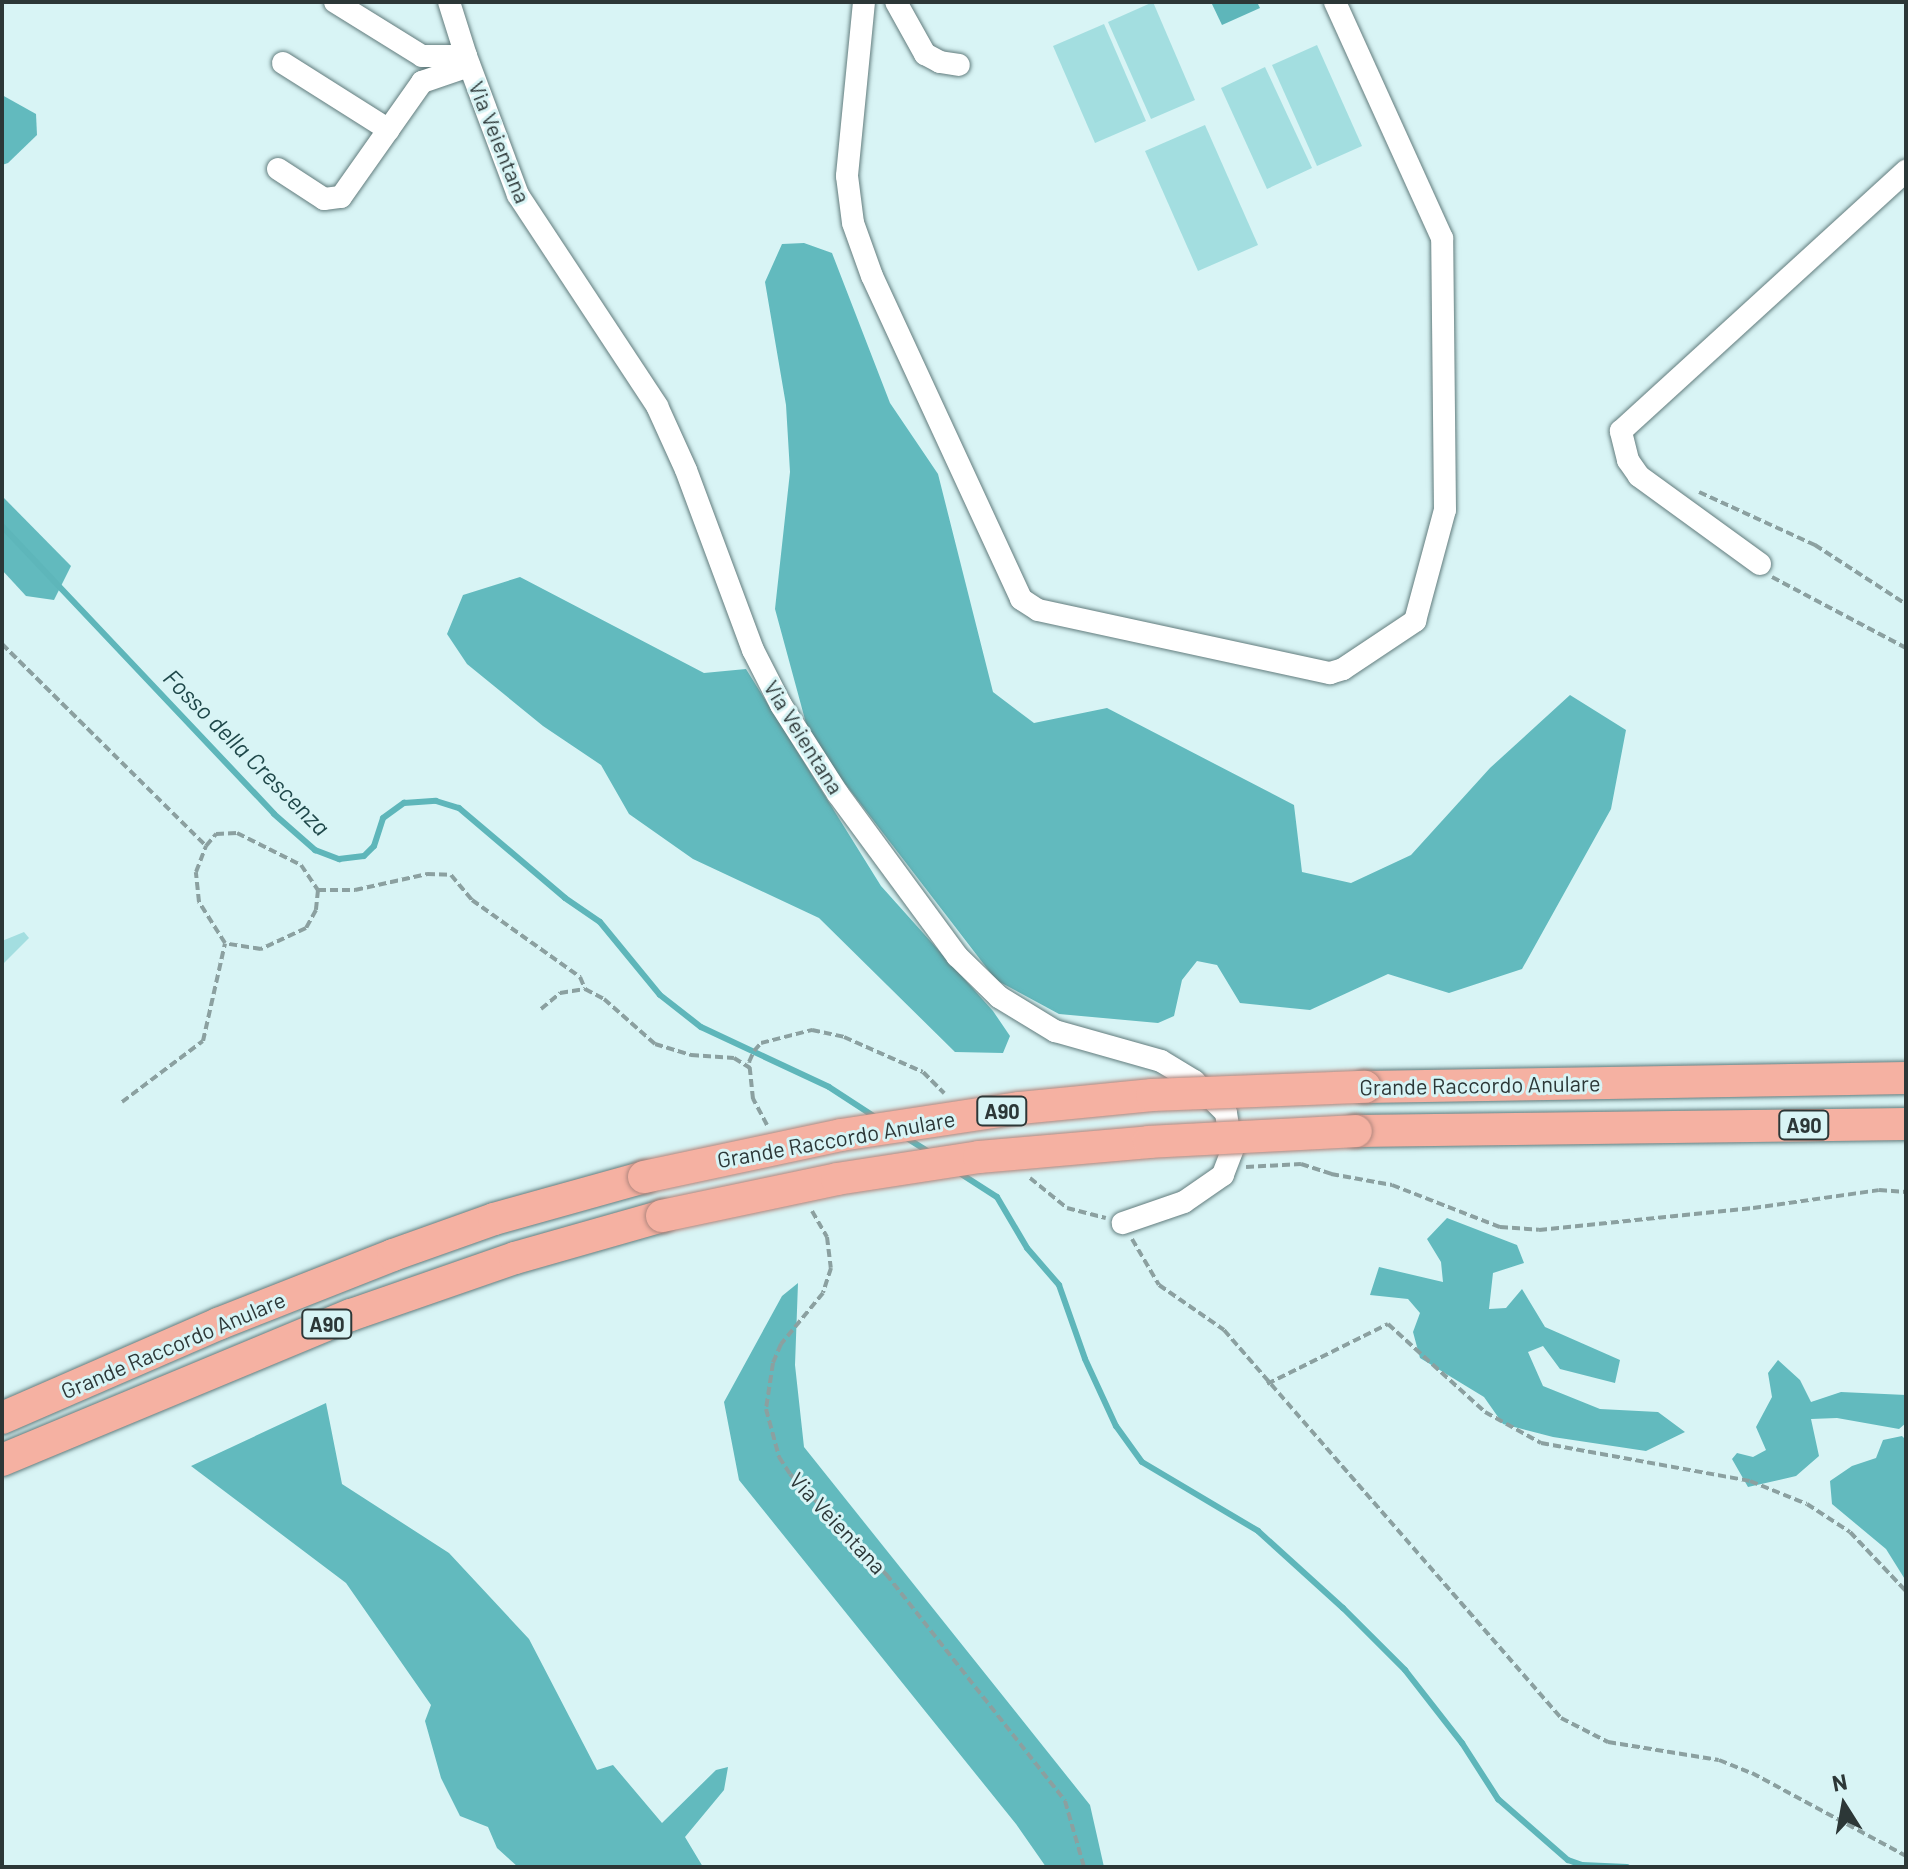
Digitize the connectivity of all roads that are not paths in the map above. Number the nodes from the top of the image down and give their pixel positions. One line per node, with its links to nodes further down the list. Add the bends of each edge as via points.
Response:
1 (335, 2): 7 (street, via 422,56)
2 (449, 2): 7 (street, Via Veientana)
3 (463, 2): 7 (street, Via Veientana)
4 (864, 2): 6 (street, via 847,176 853,223 872,276 1021,599 1038,610 1330,673 1415,621 1445,510 1442,238)
5 (896, 2): 9 (street, via 925,54)
6 (1335, 2)
7 (467, 61): 10 (street, via 422,82); 16 (street, Via Veientana, via 518,195 657,406 753,650 838,794 948,944 999,997 1055,1031 1161,1061 1212,1097 1230,1124 1232,1151 1228,1168 1217,1181 1198,1195)
8 (283, 63): 10 (street)
9 (959, 65)
10 (389, 130): 11 (street, via 341,197 324,199)
11 (278, 169)
12 (1906, 171): 13 (street, via 1621,431 1628,460 1639,476)
13 (1760, 564)
14 (1906, 1078): 17 (highway, Grande Raccordo Anulare / A90, bridge, via 1152,1095 841,1135 644,1177 494,1219 218,1324)
15 (1906, 1124): 18 (highway, Grande Raccordo Anulare / A90, bridge, via 1356,1131 1175,1140 979,1157 823,1182 662,1216 515,1258 351,1315)
16 (1123, 1223)
17 (2, 1418)
18 (2, 1460)

